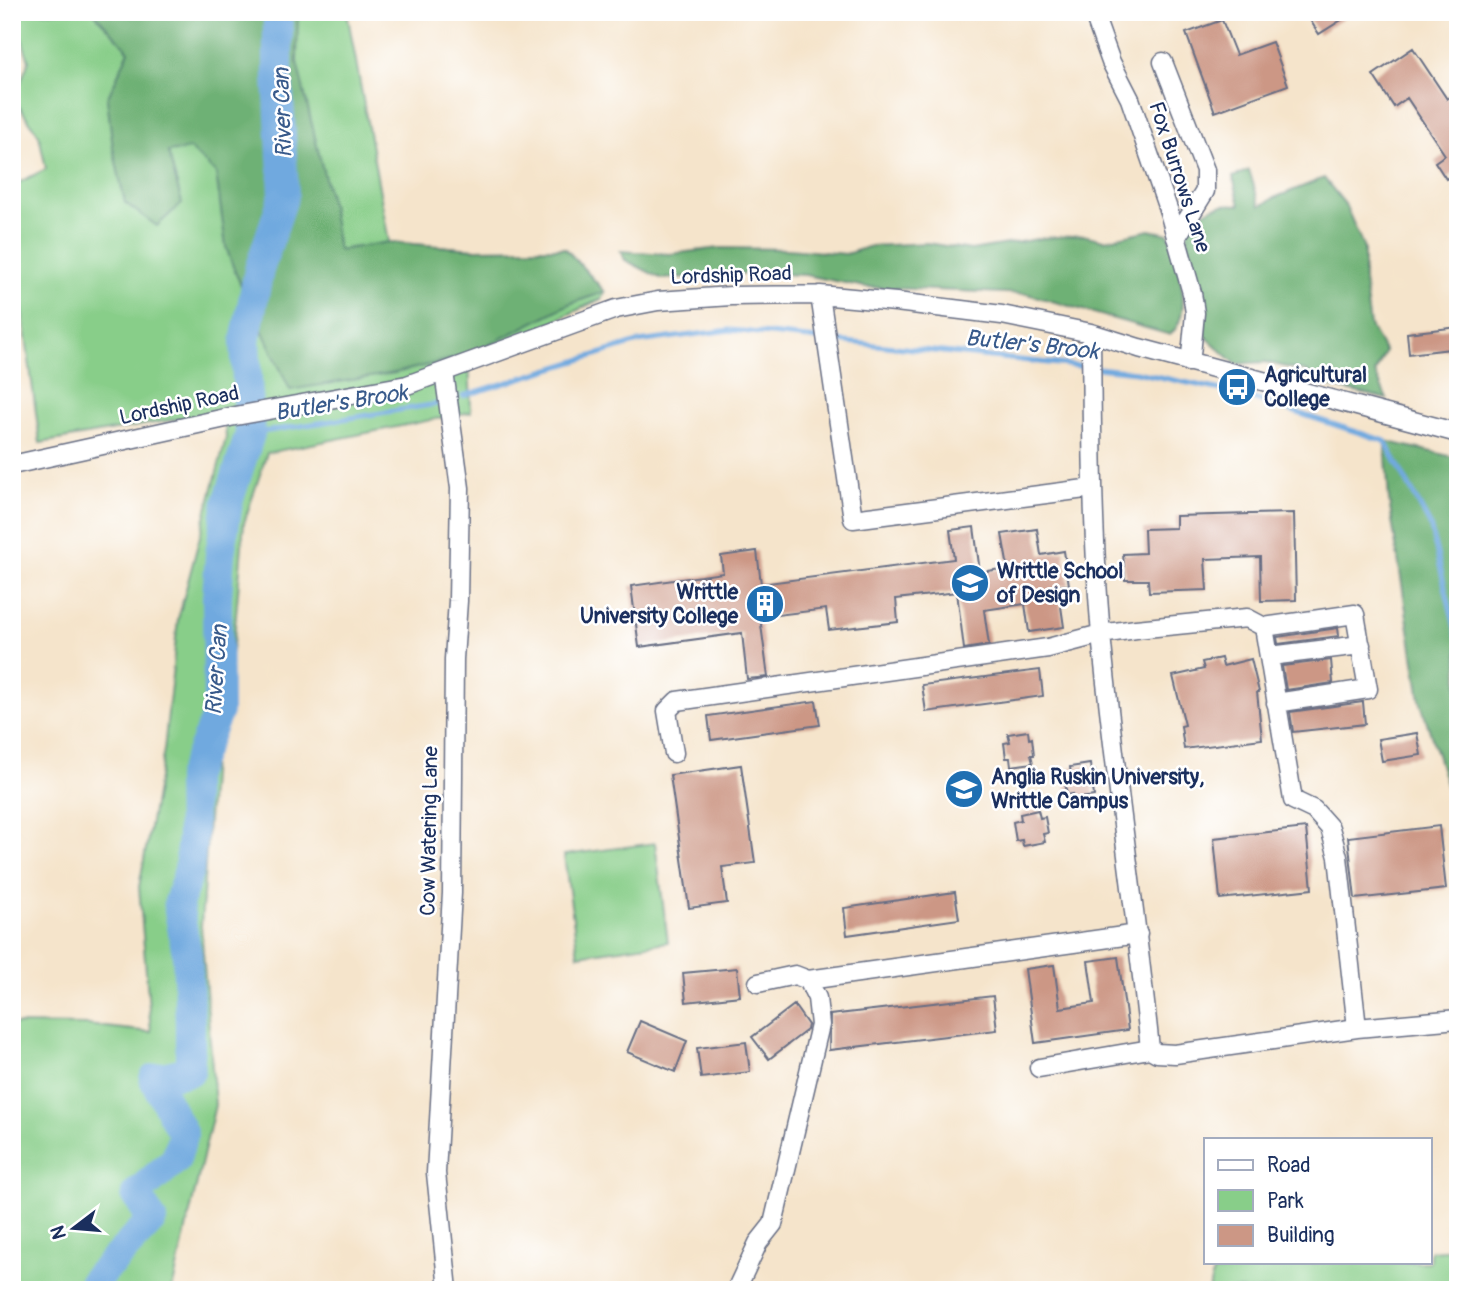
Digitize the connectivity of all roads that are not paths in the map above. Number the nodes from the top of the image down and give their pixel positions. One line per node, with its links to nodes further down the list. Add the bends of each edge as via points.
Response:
1 (1098, 14): 3 (street, Fox Burrows Lane, via 1111,62 1130,99)
2 (1163, 62): 3 (street, via 1205,170 1205,191)
3 (1176, 238): 6 (street, Fox Burrows Lane, via 1195,313)
4 (820, 295): 5 (street, Lordship Road, via 1002,315); 7 (street, Lordship Road, via 658,301 616,309); 10 (street, via 853,519)
5 (1091, 333): 6 (street, Lordship Road); 10 (street)
6 (1188, 362): 8 (street, Lordship Road)
7 (444, 372): 9 (street, Lordship Road, via 407,385 230,416); 24 (street, Cow Watering Lane, via 460,488 452,893 436,1173)
8 (1458, 433)
9 (12, 466)
10 (1093, 488): 12 (street)
11 (1264, 627): 12 (street, via 1247,618); 13 (street, via 1355,614); 14 (street)
12 (1101, 634): 16 (street, via 1048,648 677,701 667,711); 17 (street)
13 (1361, 645): 14 (street); 15 (street, via 1368,689)
14 (1270, 656): 15 (street)
15 (1276, 703): 21 (street, via 1293,800 1314,810 1330,828 1338,857)
16 (674, 753)
17 (1138, 934): 18 (street); 22 (street)
18 (808, 980): 19 (street, via 795,975); 25 (street, via 817,998 820,1025 773,1224 758,1243)
19 (758, 983)
20 (1458, 1019): 21 (street)
21 (1357, 1028): 22 (street, via 1175,1054)
22 (1150, 1049): 23 (street)
23 (1039, 1068)
24 (448, 1290)
25 (736, 1290)

